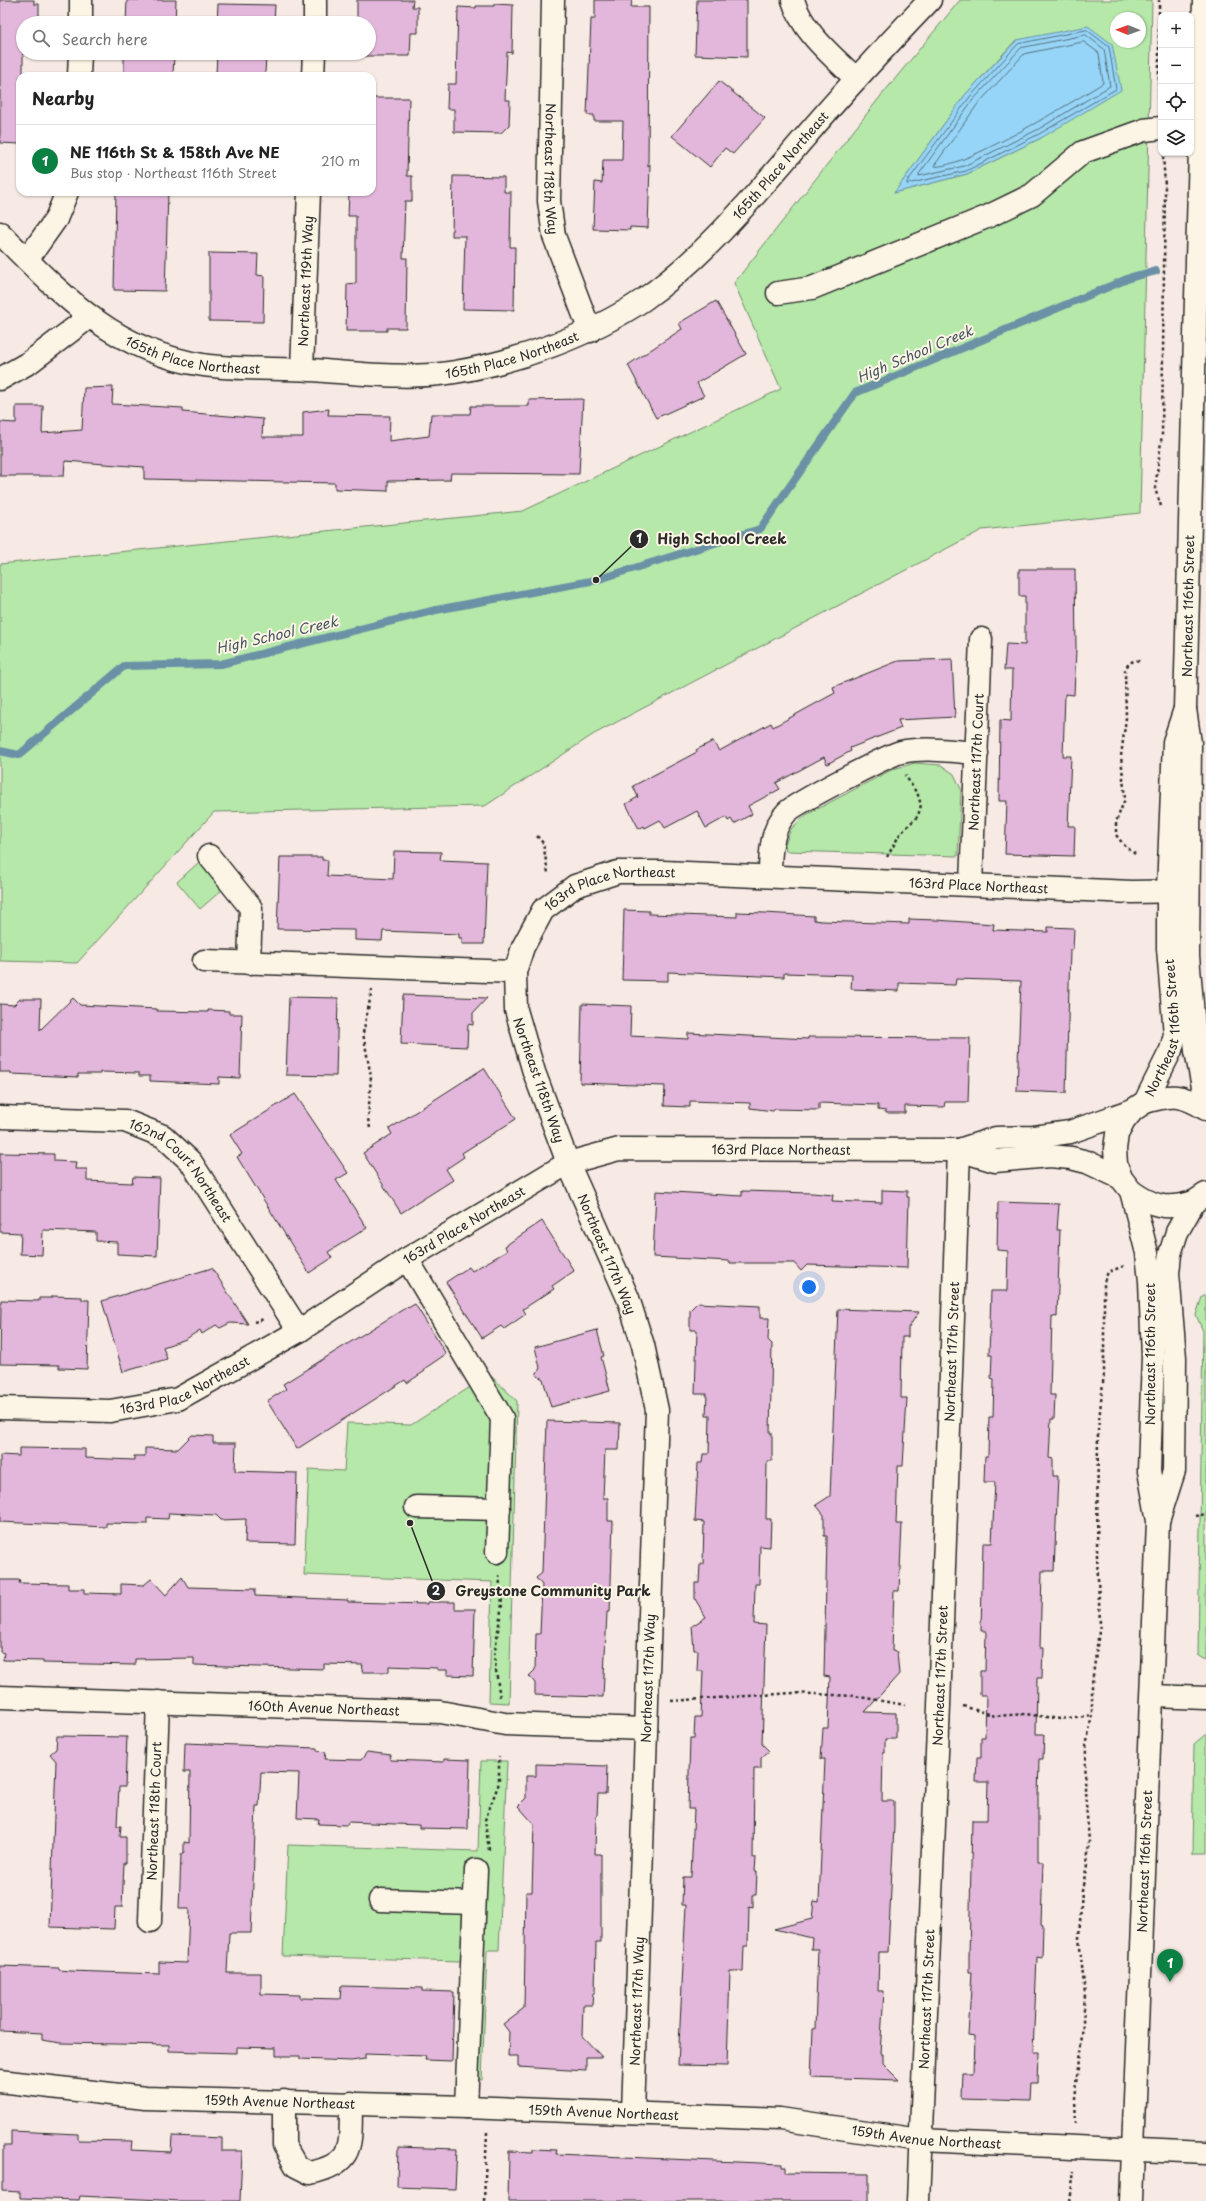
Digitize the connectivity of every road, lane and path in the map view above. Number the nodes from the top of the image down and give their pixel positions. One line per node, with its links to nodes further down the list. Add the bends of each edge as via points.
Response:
1 (81, 0): 8 (street)
2 (315, 0): 9 (street)
3 (553, 0): 25 (street, Northeast 118th Way, via 549,201 554,236)
4 (793, 0): 14 (street, via 796,12 810,33)
5 (930, 0): 14 (street, 165th Place Northeast)
6 (1159, 0): 15 (path)
7 (1204, 0): 17 (street, Northeast 116th Street)
8 (81, 16)
9 (315, 16)
10 (80, 60): 12 (street)
11 (314, 60): 13 (street)
12 (79, 72)
13 (313, 72)
14 (856, 79): 25 (street, 165th Place Northeast, via 730,224 682,269 643,300)
15 (1160, 84)
16 (1159, 120): 23 (street, via 1144,130 1083,152 1032,196 990,216 812,288)
17 (1196, 124): 31 (street, Northeast 116th Street)
18 (1164, 156): 28 (path, via 1162,434 1155,489)
19 (65, 196): 22 (street, via 56,219)
20 (309, 196): 26 (street, Northeast 119th Way)
21 (0, 233): 22 (street, 165th Place Northeast)
22 (27, 260): 24 (street, 165th Place Northeast)
23 (778, 293)
24 (89, 317): 26 (street, 165th Place Northeast, via 119,336 164,356 204,365); 27 (street, via 30,362)
25 (590, 331): 26 (street, 165th Place Northeast, via 507,361 454,373 407,376)
26 (302, 370)
27 (0, 379)
28 (1161, 506)
29 (981, 639): 32 (street, Northeast 117th Court)
30 (1141, 661): 36 (path, via 1129,662 1125,669 1126,718 1122,756 1124,799 1116,822 1116,835)
31 (1185, 709): 35 (street, Northeast 116th Street); 42 (street, Northeast 116th Street, via 1174,742)
32 (977, 753): 33 (street, via 933,750); 41 (street, Northeast 117th Court)
33 (893, 755): 38 (path, via 921,805 918,816 900,834); 40 (street, via 788,812 776,830 770,853)
34 (536, 836): 39 (path, via 543,843)
35 (1197, 842): 42 (street, Northeast 116th Street)
36 (1135, 854)
37 (209, 856): 44 (street, via 251,908)
38 (887, 857)
39 (548, 872)
40 (770, 875): 41 (street, 163rd Place Northeast); 45 (street, 163rd Place Northeast, via 618,872 575,886 543,910 523,947)
41 (972, 884): 42 (street, 163rd Place Northeast, via 1132,892)
42 (1178, 891): 47 (street, Northeast 116th Street, via 1188,956 1196,1051); 48 (street, Northeast 116th Street, via 1168,948 1175,1035 1171,1050)
43 (204, 962): 44 (street)
44 (249, 963): 45 (street)
45 (515, 972): 53 (street, Northeast 118th Way, via 516,1010 534,1072)
46 (374, 986): 51 (path, via 363,1033 371,1078 368,1119)
47 (1206, 1102)
48 (1139, 1106): 49 (street, 163rd Place Northeast, via 1166,1096 1188,1099); 52 (street, 163rd Place Northeast, via 1070,1132 1034,1137 996,1138); 54 (street, Northeast 116th Street, via 1124,1121 1117,1134 1116,1164)
49 (1206, 1109)
50 (0, 1117): 58 (street, 162nd Court Northeast, via 125,1121 163,1136 192,1162)
51 (370, 1128)
52 (959, 1150): 53 (street, 163rd Place Northeast, via 619,1149); 54 (street, 163rd Place Northeast, via 995,1161 1050,1156 1071,1158 1088,1162); 88 (street, Northeast 117th Street, via 939,1714)
53 (568, 1163): 56 (street, 163rd Place Northeast); 75 (street, Northeast 117th Way, via 628,1298 643,1345 657,1410)
54 (1126, 1184): 55 (street, 163rd Place Northeast, via 1144,1201 1160,1206 1177,1207); 64 (street, Northeast 116th Street, via 1146,1253 1150,1281 1153,1357 1149,1471)
55 (1200, 1198): 64 (street, Northeast 116th Street, via 1177,1232 1170,1254 1168,1273 1175,1358 1174,1471)
56 (408, 1259): 58 (street, 163rd Place Northeast); 61 (street, via 502,1418)
57 (1131, 1264): 74 (path, via 1108,1272 1104,1282 1104,1373 1097,1446 1100,1624 1092,1683)
58 (299, 1331): 59 (street, 163rd Place Northeast, via 178,1399 110,1411)
59 (0, 1408)
60 (416, 1507): 61 (street)
61 (499, 1509): 65 (street)
62 (1206, 1514): 63 (path)
63 (1195, 1516)
64 (1158, 1521): 66 (street, Northeast 116th Street)
65 (497, 1552): 68 (path, via 502,1604 494,1657)
66 (1152, 1696): 69 (street); 89 (street, Northeast 116th Street)
67 (0, 1697): 71 (street, 160th Avenue Northeast)
68 (500, 1698)
69 (1206, 1698)
70 (675, 1701): 72 (path, via 793,1692 854,1696)
71 (158, 1702): 75 (street, 160th Avenue Northeast, via 440,1712 505,1724); 80 (street, Northeast 118th Court)
72 (905, 1705)
73 (963, 1706): 74 (path, via 995,1716 1026,1714 1060,1719)
74 (1092, 1715): 86 (path, via 1086,1747 1085,1791 1089,1841 1079,1938 1085,1995 1074,2099)
75 (646, 1729): 85 (street, Northeast 117th Way)
76 (499, 1756): 77 (path, via 499,1783 485,1820 490,1848 484,1862)
77 (476, 1870): 79 (street)
78 (380, 1900): 79 (street)
79 (474, 1903): 84 (street)
80 (150, 1921)
81 (0, 2081): 82 (street, 159th Avenue Northeast, via 145,2098)
82 (284, 2101): 83 (street, 159th Avenue Northeast); 83 (street, via 284,2145 296,2166 310,2174 328,2170 342,2160 350,2144)
83 (352, 2103): 84 (street, 159th Avenue Northeast)
84 (466, 2107): 85 (street, 159th Avenue Northeast)
85 (633, 2113): 88 (street, 159th Avenue Northeast, via 780,2119)
86 (1075, 2124)
87 (487, 2129): 92 (path)
88 (920, 2140): 89 (street, 159th Avenue Northeast); 93 (street, Northeast 117th Street)
89 (1133, 2151): 90 (street, 159th Avenue Northeast); 95 (street, Northeast 116th Street)
90 (1206, 2153)
91 (1074, 2170): 94 (path)
92 (484, 2201)
93 (918, 2201)
94 (1070, 2201)
95 (1131, 2201)

